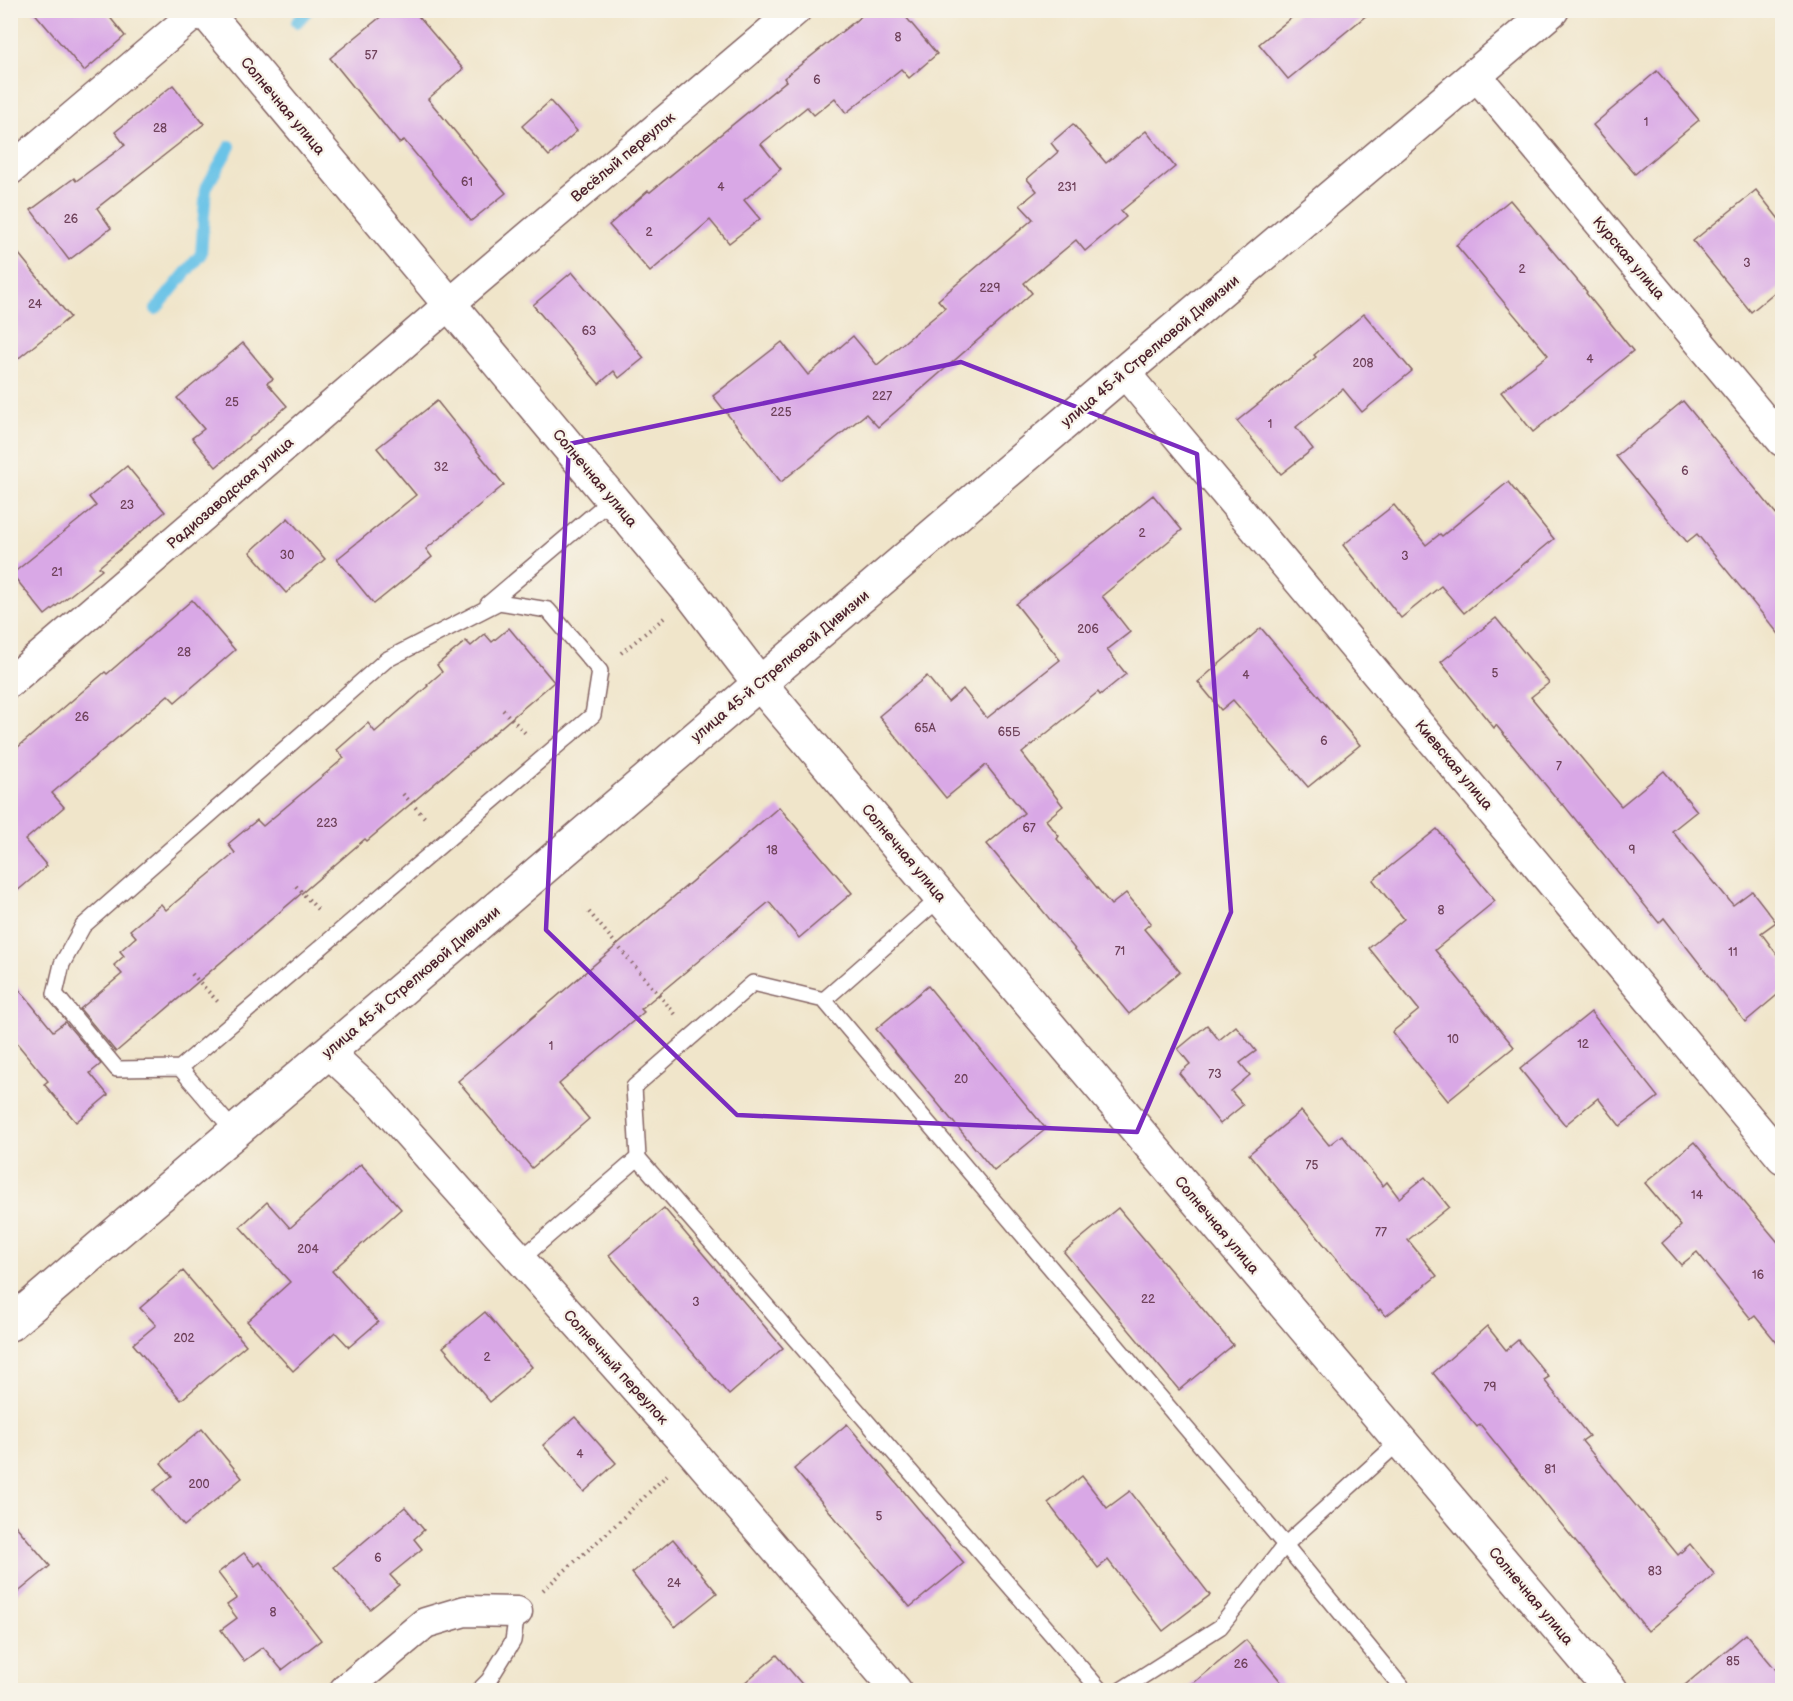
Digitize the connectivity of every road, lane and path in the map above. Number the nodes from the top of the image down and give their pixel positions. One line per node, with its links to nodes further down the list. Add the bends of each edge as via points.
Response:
1 (199, 10): 6 (street)
2 (204, 10): 7 (main road, Солнечная улица)
3 (796, 10): 7 (street, Весёлый переулок)
4 (1552, 10): 5 (main road, улица 45-й Стрелковой Дивизии)
5 (1476, 75): 8 (main road, улица 45-й Стрелковой Дивизии); 9 (street, Курская улица)
6 (10, 170)
7 (449, 304): 10 (main road, Солнечная улица); 14 (street, Радиозаводская улица)
8 (1125, 372): 15 (main road, улица 45-й Стрелковой Дивизии); 30 (street, Киевская улица)
9 (1782, 441)
10 (612, 500): 11 (main road, Солнечная улица); 12 (lane)
11 (692, 595): 13 (path); 15 (main road, Солнечная улица)
12 (473, 617): 13 (lane, via 499,602 548,610); 27 (lane, via 386,660 82,926 62,964 55,994 117,1069)
13 (600, 671): 17 (lane, via 593,715)
14 (10, 682)
15 (760, 684): 19 (main road, Солнечная улица); 26 (main road, улица 45-й Стрелковой Дивизии)
16 (404, 794): 17 (path)
17 (447, 840): 21 (lane)
18 (296, 886): 21 (path)
19 (941, 897): 23 (lane); 33 (main road, Солнечная улица)
20 (589, 912): 25 (path)
21 (339, 932): 24 (lane)
22 (192, 974): 24 (path)
23 (824, 1000): 25 (lane, via 753,983); 35 (lane)
24 (236, 1020): 27 (lane)
25 (694, 1036): 29 (lane, via 634,1087)
26 (328, 1052): 28 (main road, улица 45-й Стрелковой Дивизии); 31 (street, Солнечный переулок, via 373,1094)
27 (180, 1068): 28 (lane)
28 (234, 1131): 32 (main road, улица 45-й Стрелковой Дивизии)
29 (638, 1158): 31 (lane); 40 (lane)
30 (1782, 1158)
31 (520, 1260): 34 (street, Солнечный переулок)
32 (10, 1324)
33 (1400, 1441): 35 (lane); 43 (main road, Солнечная улица)
34 (692, 1452): 36 (path); 39 (street, Солнечный переулок)
35 (1285, 1545): 41 (lane, via 1220,1627); 42 (lane)
36 (517, 1612): 37 (street, via 465,1611 425,1623); 38 (lane, via 513,1641)
37 (345, 1690)
38 (479, 1690)
39 (896, 1690)
40 (1100, 1690)
41 (1122, 1690)
42 (1404, 1690)
43 (1611, 1690)

